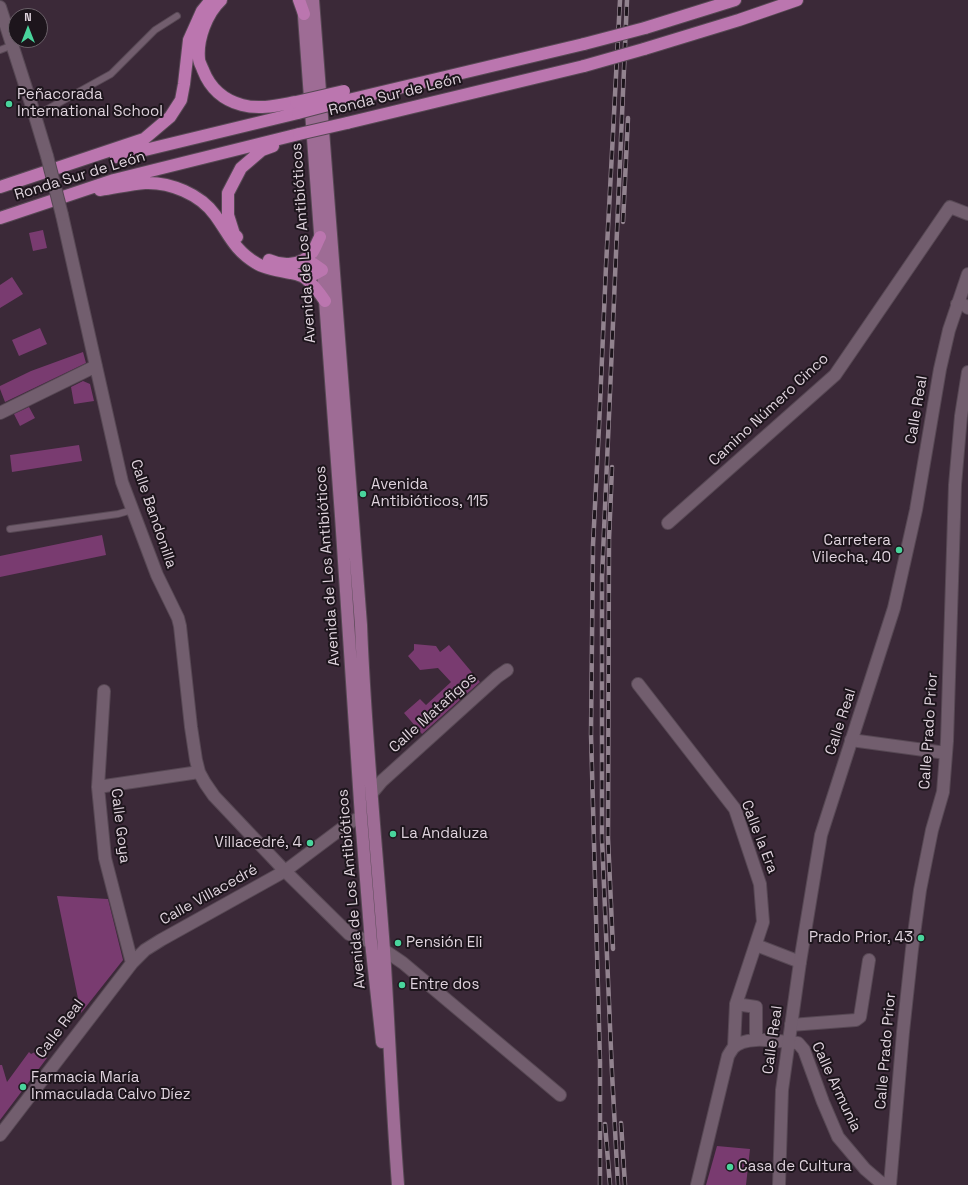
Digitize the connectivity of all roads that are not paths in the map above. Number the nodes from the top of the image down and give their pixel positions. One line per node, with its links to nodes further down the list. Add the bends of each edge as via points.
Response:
1 (211, 0): 19 (highway, via 202,11 189,40 181,100 170,117 144,139)
2 (221, 0): 15 (highway, via 205,23 200,41 199,59 207,80 221,96 242,105 266,108)
3 (299, 0): 10 (highway)
4 (302, 0): 10 (main road, Avenida de Los Antibióticos)
5 (308, 0): 14 (main road, via 310,31)
6 (314, 0): 14 (main road, Avenida de Los Antibióticos)
7 (735, 0): 15 (highway, Ronda Sur de León, bridge, via 584,44 365,96 344,96)
8 (797, 0): 18 (highway, Ronda Sur de León, bridge, via 584,66)
9 (0, 7): 12 (street, Calle Bandonilla)
10 (304, 14): 23 (main road, Avenida de Los Antibióticos)
11 (177, 16): 17 (lane, via 155,30 111,74)
12 (8, 31)
13 (14, 48): 17 (street, Calle Bandonilla)
14 (318, 63): 16 (main road, Avenida de Los Antibióticos)
15 (297, 107): 19 (highway, Ronda Sur de León)
16 (322, 114): 25 (main road, via 320,149 326,255); 34 (main road, Avenida de Los Antibióticos)
17 (35, 116): 31 (street, Calle Bandonilla, bridge, via 62,215)
18 (299, 134): 20 (highway, Ronda Sur de León, via 114,180); 24 (highway, via 262,150 241,168 228,193 228,216 234,234 251,252 275,262 291,264)
19 (0, 188)
20 (75, 193): 22 (highway, Ronda Sur de León); 27 (highway, via 146,183 182,189 201,200 214,214 240,252 257,264)
21 (968, 214): 37 (street, Camino Número Cinco, via 950,207 836,375)
22 (0, 218)
23 (320, 237): 24 (highway, via 312,254); 25 (main road, Avenida de Los Antibióticos)
24 (302, 261): 25 (highway, via 312,263)
25 (322, 270): 27 (highway, via 311,276); 29 (main road, Avenida de Los Antibióticos); 34 (main road, via 329,288 339,408)
26 (968, 274): 28 (street, Calle Real)
27 (304, 276): 29 (highway)
28 (965, 289): 30 (street, Calle Real)
29 (325, 301): 36 (main road, Avenida de Los Antibióticos)
30 (962, 306): 44 (street, Calle Real, via 949,330 940,369 916,510 898,593)
31 (96, 366): 33 (street); 35 (street, Calle Bandonilla, via 122,482)
32 (968, 372): 45 (street, Calle Prado Prior, via 960,422 955,485)
33 (0, 413)
34 (346, 434): 39 (main road, Avenida de Los Antibióticos)
35 (132, 510): 38 (lane); 46 (street, Calle Bandonilla, via 157,575 178,618 193,743)
36 (341, 516): 39 (main road, via 348,541 354,616); 40 (main road, Avenida de Los Antibióticos)
37 (668, 524)
38 (10, 529)
39 (361, 625): 40 (main road, via 354,635); 47 (main road, Avenida de Los Antibióticos)
40 (350, 653): 51 (main road, Avenida de Los Antibióticos)
41 (507, 670): 48 (street, Calle Matafigos)
42 (638, 684): 56 (street, Calle la Era, via 735,809 760,884 763,922)
43 (104, 690): 49 (street, Calle Goya)
44 (851, 740): 45 (street); 59 (street, Calle Real, via 821,835)
45 (946, 753): 73 (street, Calle Prado Prior, via 943,792 932,830 920,890 912,949)
46 (199, 772): 49 (street); 52 (street, Calle Bandonilla, via 214,796)
47 (370, 772): 48 (street); 50 (main road, Avenida de Los Antibióticos)
48 (382, 780): 50 (street, Calle Matafigos)
49 (98, 787): 60 (street, Calle Goya, via 106,858)
50 (372, 793): 51 (main road); 53 (main road, Avenida de Los Antibióticos)
51 (361, 817): 52 (street, Calle Villacedré, via 349,823); 53 (main road, via 368,823 372,875); 55 (main road, Avenida de Los Antibióticos)
52 (285, 871): 55 (street, Calle Bandonilla, via 348,934); 60 (street, Calle Villacedré, via 161,940 145,950)
53 (380, 897): 54 (main road, Avenida de Los Antibióticos)
54 (382, 926): 55 (main road); 57 (main road, Avenida de Los Antibióticos)
55 (371, 942): 57 (main road); 67 (main road, Avenida de Los Antibióticos)
56 (756, 946): 59 (street); 61 (street, Calle la Era)
57 (384, 950): 66 (street, via 403,963); 67 (main road, Avenida de Los Antibióticos)
58 (870, 960): 62 (street, via 860,1017 856,1020)
59 (800, 962): 62 (street, Calle Real)
60 (132, 963): 68 (street, Calle Real)
61 (736, 1004): 63 (street, via 756,1007); 65 (street, Calle la Era)
62 (791, 1025): 64 (street, Calle Real)
63 (756, 1040): 64 (street); 65 (street, via 745,1041)
64 (788, 1042): 71 (street, Calle Real, via 782,1090); 72 (street, Calle Armunia, via 798,1043 804,1050 838,1137 865,1169)
65 (734, 1047): 70 (street, Calle la Era, via 728,1056)
66 (560, 1095)
67 (394, 1128): 69 (main road, Avenida de Los Antibióticos)
68 (0, 1135)
69 (398, 1185)
70 (697, 1185)
71 (779, 1185)
72 (885, 1185)
73 (890, 1185)

